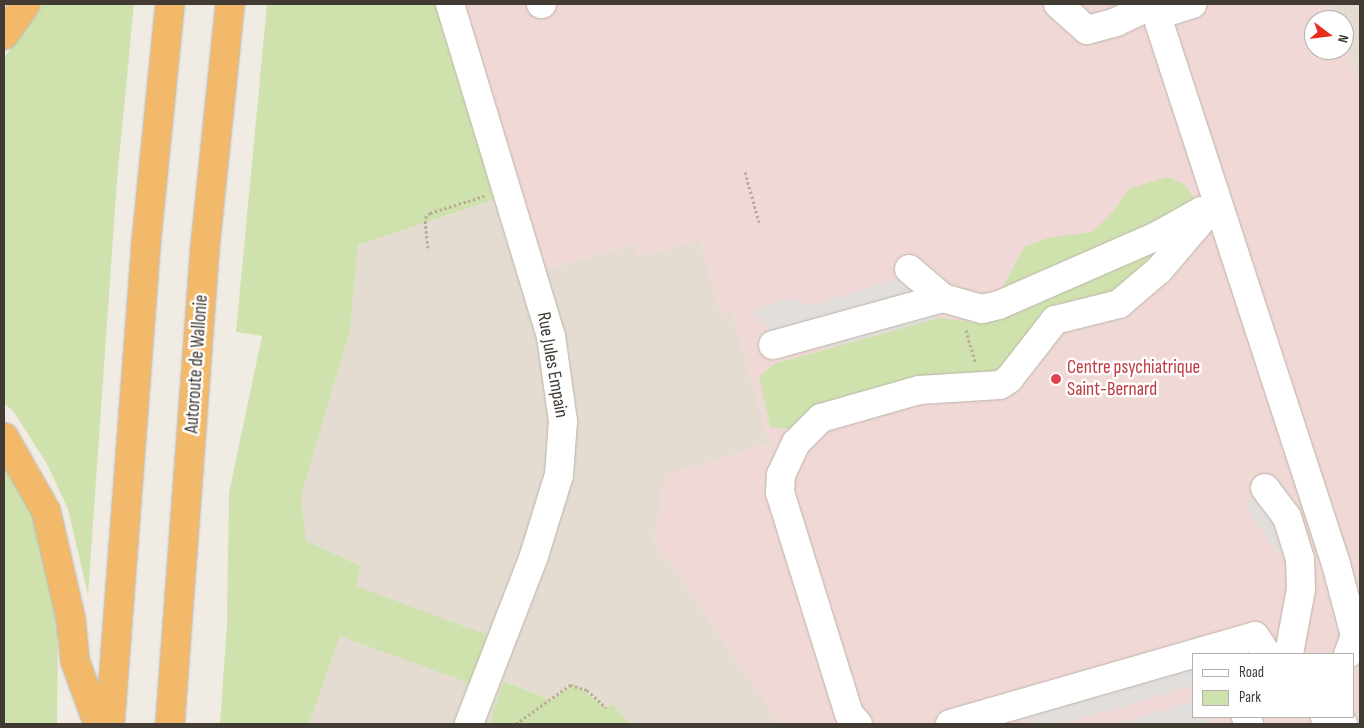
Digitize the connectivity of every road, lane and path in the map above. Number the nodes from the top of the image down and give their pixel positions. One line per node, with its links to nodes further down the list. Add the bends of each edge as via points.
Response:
1 (26, 4): 8 (highway)
2 (170, 4): 28 (highway, via 146,244)
3 (230, 4): 29 (highway, Autoroute de Wallonie, via 205,247)
4 (450, 4): 10 (street, Rue Jules Empain)
5 (1058, 4): 7 (street, via 1087,30)
6 (1192, 4): 7 (street)
7 (1155, 8): 11 (street)
8 (4, 35)
9 (745, 172): 12 (path)
10 (506, 188): 13 (path, via 430,213 425,218); 30 (street, Rue Jules Empain, via 551,336 563,421 563,449 559,475 534,556)
11 (1217, 202): 15 (street, via 1157,236 999,305 982,309); 18 (street, via 1159,270 1119,304 1055,320 1009,379 1000,385); 24 (street, via 1336,564 1355,636)
12 (759, 222)
13 (428, 248)
14 (908, 268): 15 (street)
15 (943, 298): 17 (street)
16 (964, 322): 18 (path)
17 (773, 345)
18 (982, 389): 32 (street, via 919,390 821,418 796,443 781,475 780,493 848,714)
19 (4, 437): 27 (highway, via 46,511 71,619 75,662)
20 (1265, 488): 23 (street, via 1287,517 1300,560 1301,589)
21 (1196, 653): 22 (street, via 1255,636)
22 (1267, 653)
23 (1289, 653)
24 (1348, 653)
25 (1192, 654): 33 (street)
26 (606, 708): 31 (path, via 587,690 570,685)
27 (98, 724)
28 (110, 724)
29 (170, 724)
30 (469, 724)
31 (516, 724)
32 (858, 724)
33 (950, 724)

